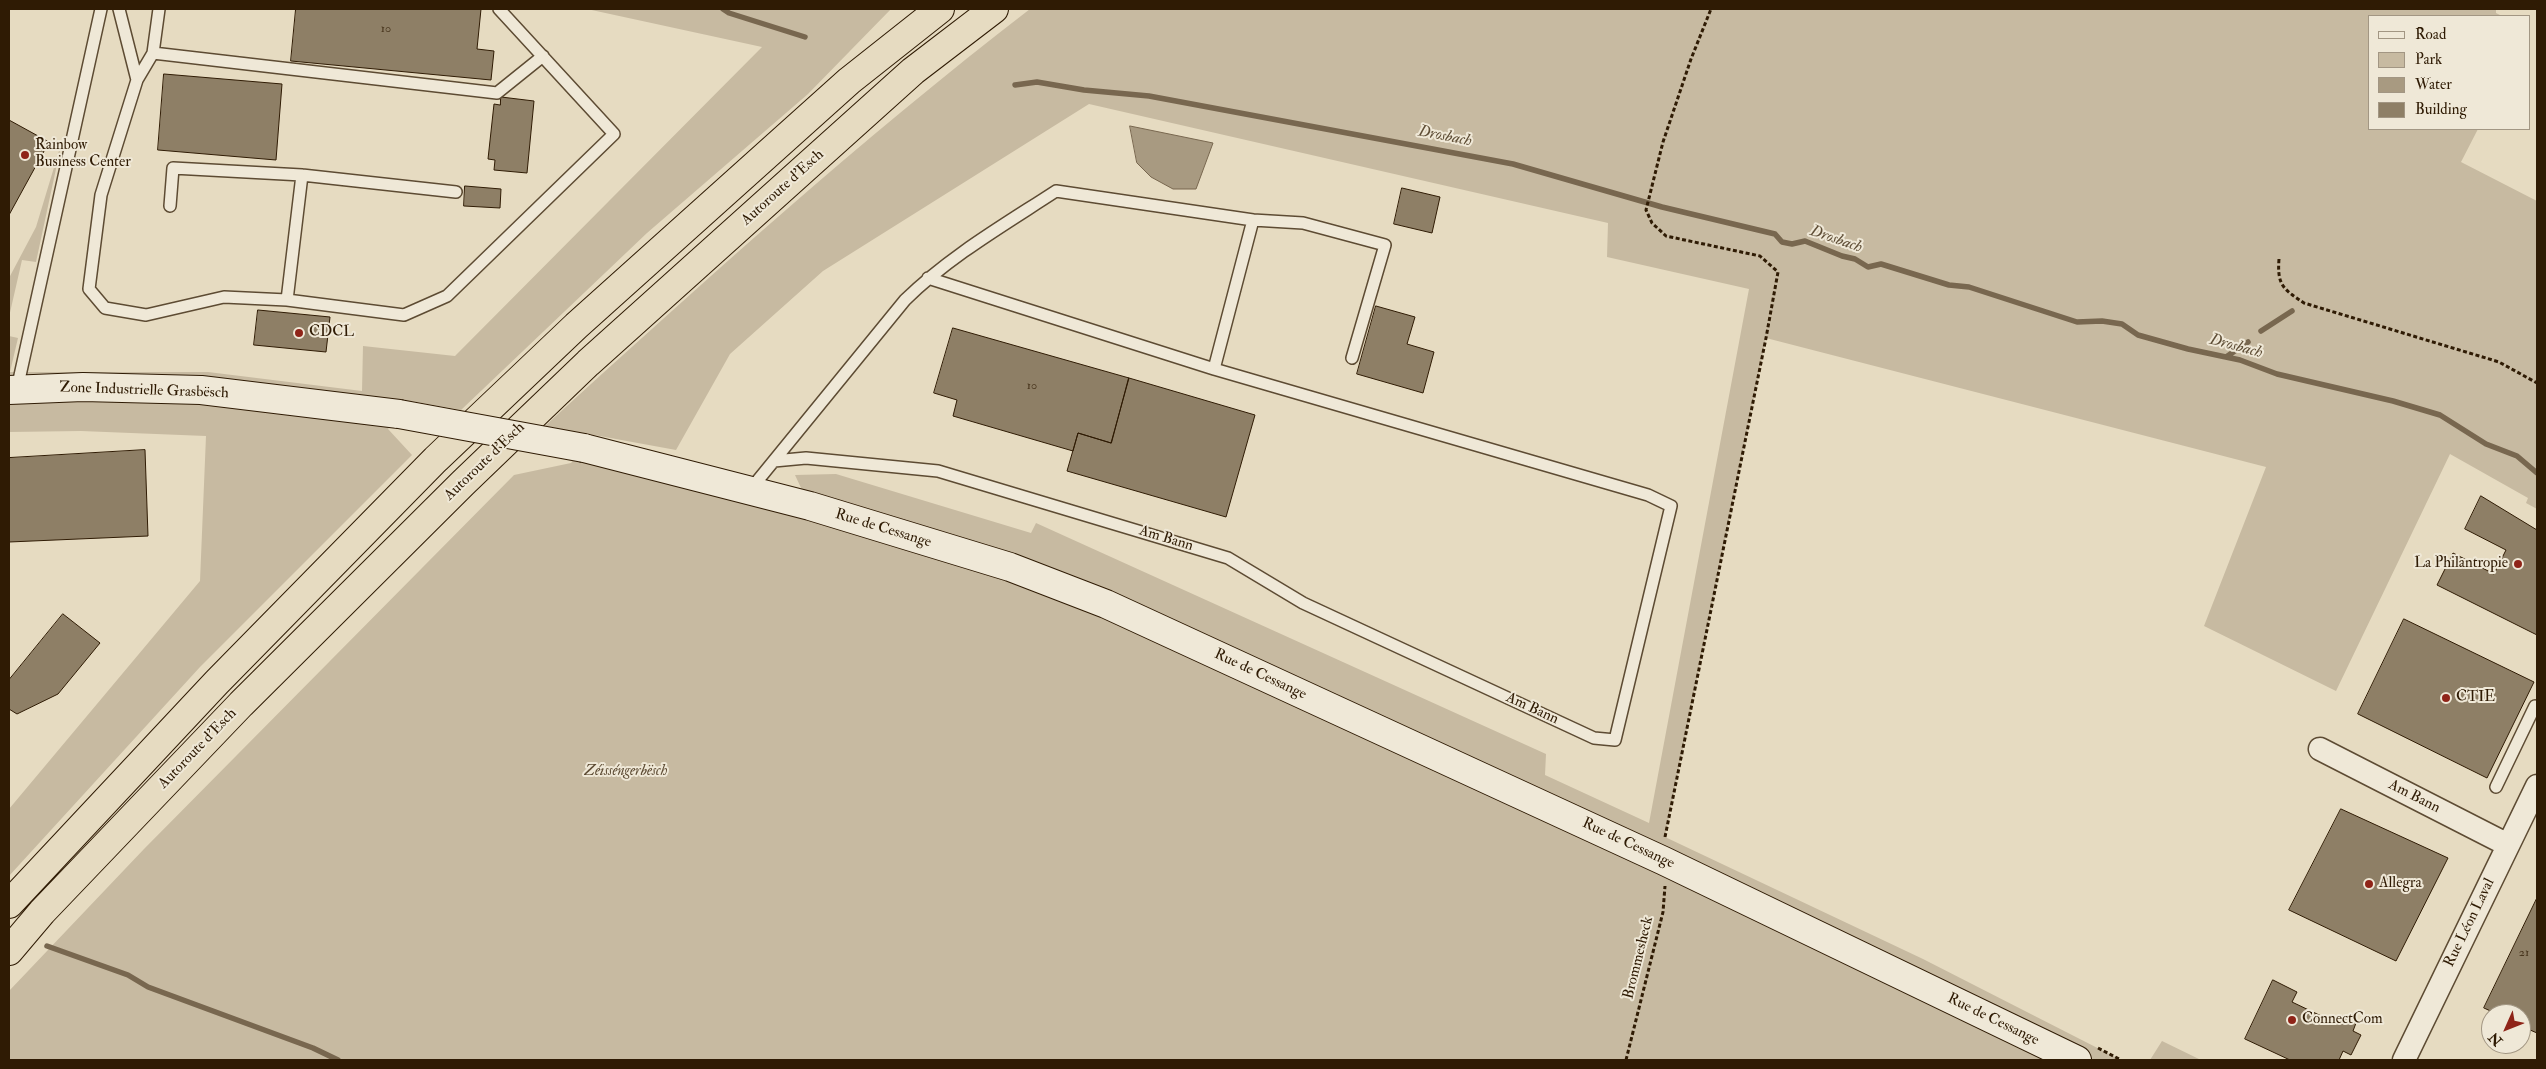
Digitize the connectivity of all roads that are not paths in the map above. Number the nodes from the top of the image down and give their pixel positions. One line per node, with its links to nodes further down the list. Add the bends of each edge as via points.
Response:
1 (101, 9): 20 (lane)
2 (120, 9): 11 (lane)
3 (159, 9): 9 (lane)
4 (499, 9): 10 (lane)
5 (926, 9): 8 (highway)
6 (940, 9): 8 (highway)
7 (994, 9): 30 (highway, Autoroute d'Esch, via 913,71 588,363 463,482 241,704 42,912)
8 (890, 48): 29 (highway, via 576,326 436,459 211,689)
9 (153, 53): 10 (lane, via 497,94); 11 (lane)
10 (542, 56): 17 (lane, via 614,134 447,296 404,315)
11 (137, 80): 17 (lane, via 101,195 89,289 105,308 146,314 224,297)
12 (302, 175): 13 (lane); 14 (lane, via 173,168); 17 (lane)
13 (456, 192)
14 (170, 206)
15 (1253, 220): 16 (lane, via 1056,191); 18 (lane, via 1303,223 1385,245); 19 (lane)
16 (928, 278): 19 (lane, Am Bann); 22 (lane, via 905,300)
17 (287, 300)
18 (1352, 358)
19 (1214, 369): 22 (lane, Am Bann, via 1648,495 1671,506 1614,740 1594,738 1303,603 1228,558 938,471 806,458)
20 (13, 390): 21 (main road, Zone Industrielle Grasbësch, via 83,387 201,390)
21 (399, 414): 23 (main road, Rue de Cessange, bridge, via 584,448)
22 (774, 461): 23 (lane)
23 (750, 490): 31 (main road, Rue de Cessange, via 1010,567 1106,604 1664,852)
24 (2537, 707): 27 (lane)
25 (2320, 749): 28 (street, Am Bann)
26 (2537, 786): 28 (street, Rue Léon Laval)
27 (2496, 787)
28 (2508, 845): 32 (street, Rue Léon Laval)
29 (9, 904)
30 (9, 951)
31 (2077, 1060)
32 (2404, 1060)

